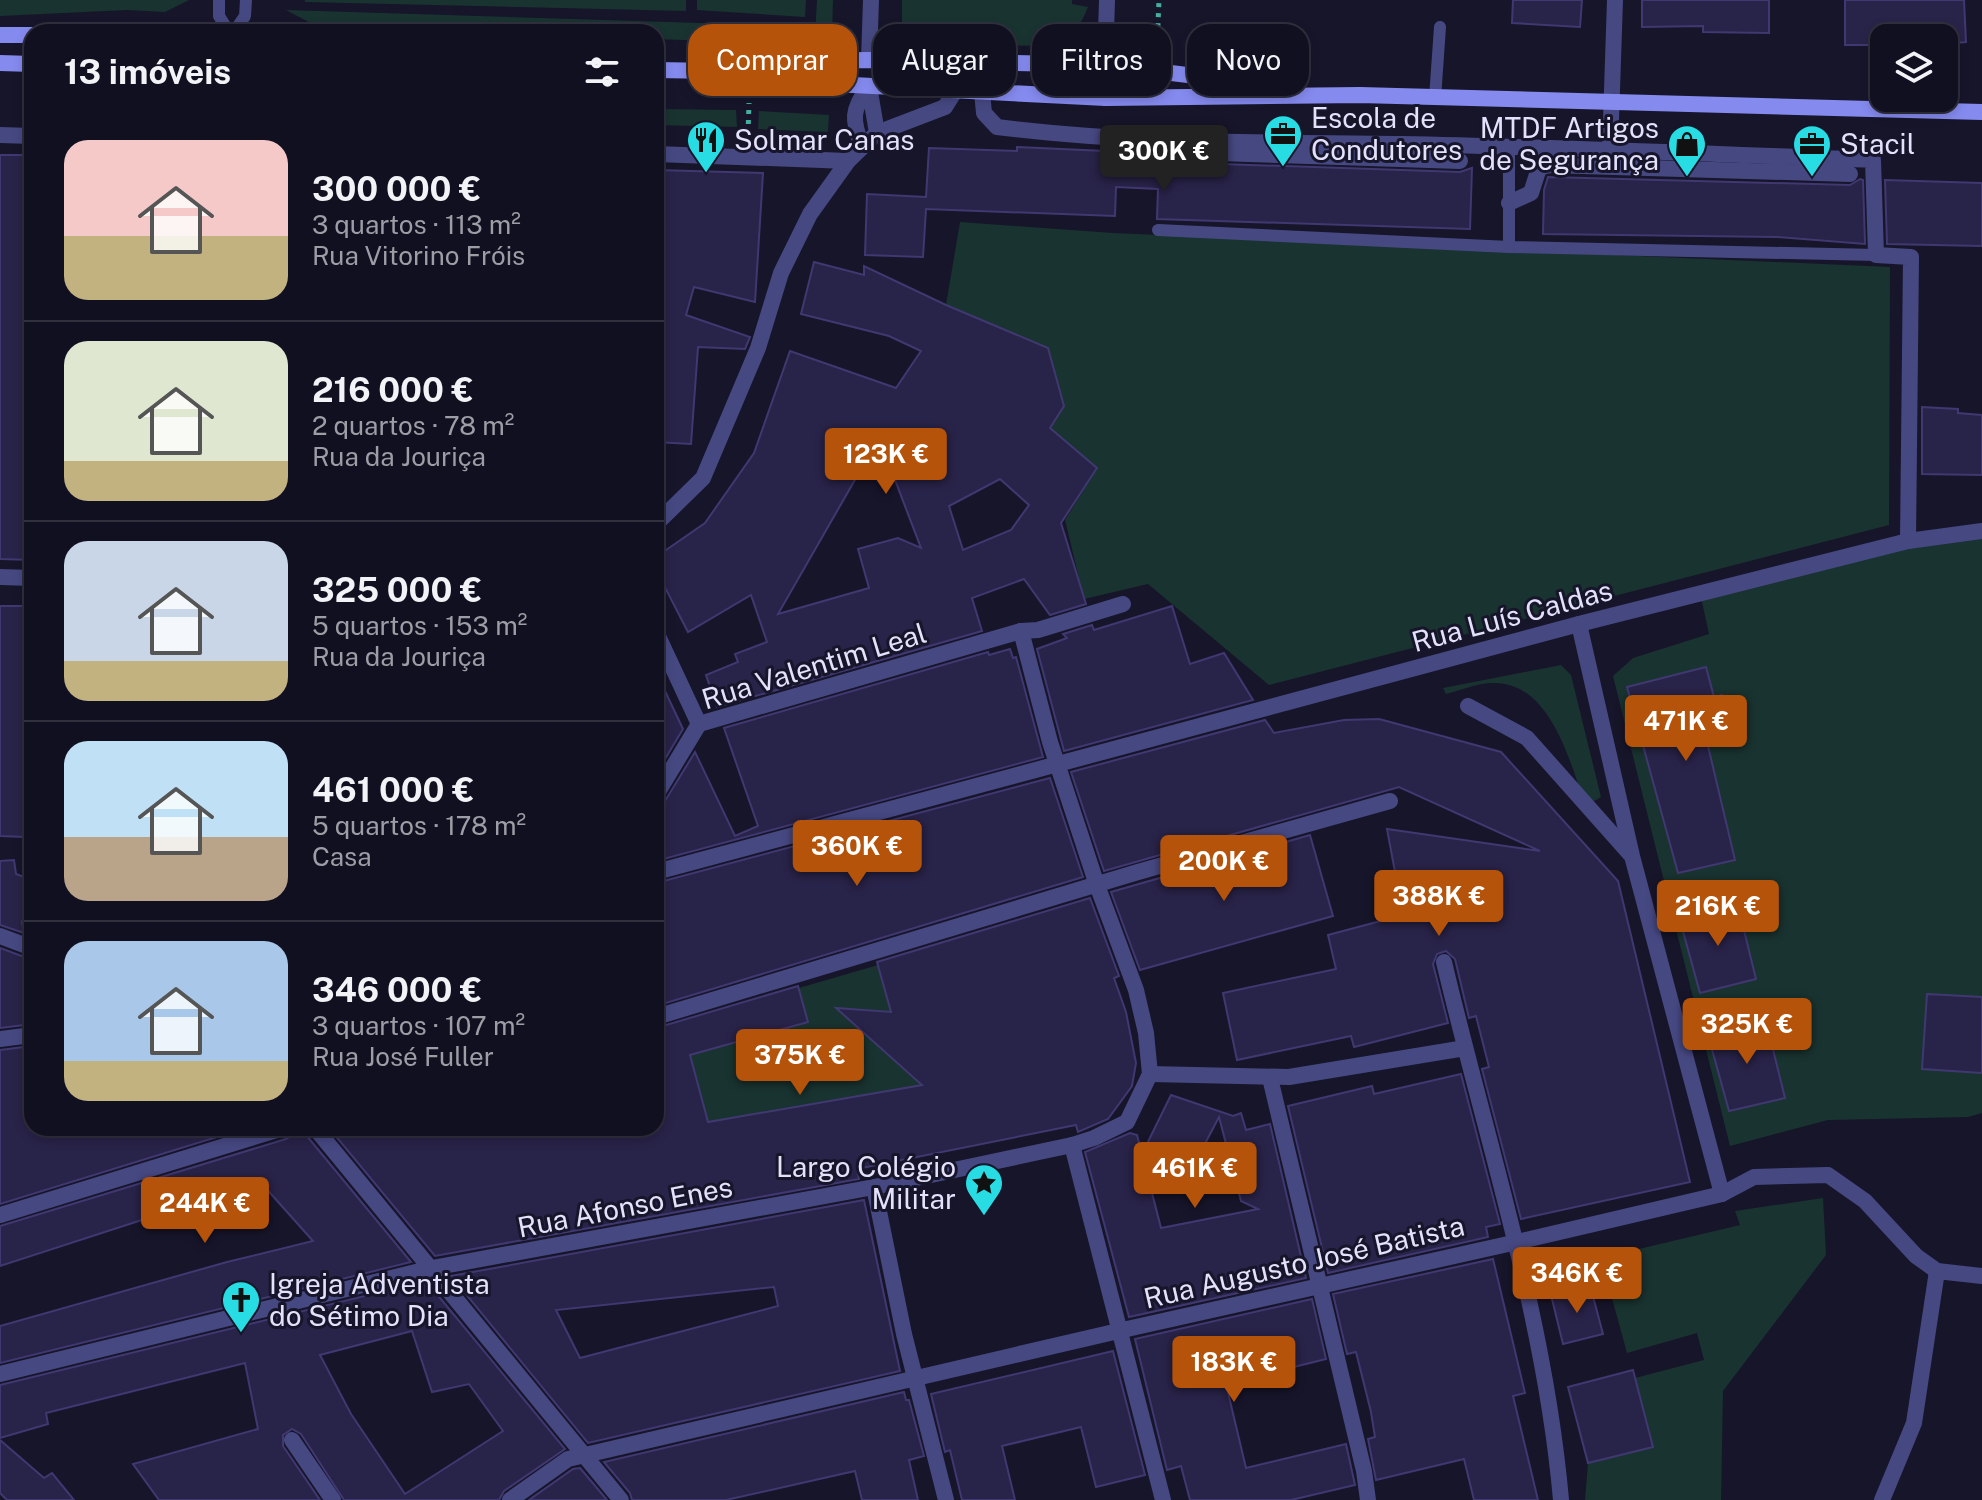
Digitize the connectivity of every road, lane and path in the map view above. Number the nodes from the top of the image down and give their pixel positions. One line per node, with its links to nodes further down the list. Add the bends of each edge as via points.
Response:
1 (219, 0): 7 (lane, via 219,16)
2 (246, 0): 8 (lane)
3 (871, 0): 15 (street)
4 (1107, 0): 9 (street)
5 (1159, 0): 10 (path)
6 (1615, 0): 32 (street)
7 (226, 24)
8 (238, 24)
9 (1106, 24)
10 (1158, 24)
11 (1440, 27): 30 (lane)
12 (0, 35): 13 (main road)
13 (24, 35)
14 (857, 60): 15 (main road)
15 (869, 60): 17 (main road); 23 (main road)
16 (0, 63): 18 (main road)
17 (1032, 63)
18 (24, 64)
19 (664, 70): 20 (main road)
20 (688, 71)
21 (1171, 75): 26 (main road)
22 (857, 85): 23 (main road)
23 (869, 86): 24 (main road); 34 (street); 39 (street, via 856,104 854,121)
24 (873, 86)
25 (1016, 94): 29 (main road)
26 (1360, 95): 29 (main road); 30 (main road)
27 (952, 96): 34 (street, via 945,107)
28 (982, 96): 38 (street, via 984,113 997,127 1031,132 1133,139)
29 (1106, 98)
30 (1435, 98): 32 (main road)
31 (749, 103): 35 (path)
32 (1611, 104): 33 (main road); 40 (street)
33 (1982, 112)
34 (877, 133): 39 (street)
35 (748, 134)
36 (0, 135): 37 (street)
37 (24, 136)
38 (1509, 146): 40 (street); 46 (lane)
39 (862, 147): 42 (street)
40 (1610, 150): 49 (street, via 1873,160)
41 (664, 154): 42 (street)
42 (848, 161): 50 (street, via 810,214 781,273 758,348 703,478)
43 (1460, 161): 44 (street, via 1156,151)
44 (1142, 163)
45 (1850, 174): 46 (street, via 1549,165 1539,168 1531,193)
46 (1509, 203): 48 (lane)
47 (1158, 230): 48 (lane)
48 (1509, 247): 49 (lane)
49 (1876, 255): 52 (street, via 1911,257)
50 (664, 516)
51 (1982, 531): 52 (street, Rua Luís Caldas)
52 (1908, 541): 56 (street, Rua Luís Caldas)
53 (0, 577): 54 (street)
54 (24, 578)
55 (1123, 604): 57 (street, Rua Valentim Leal)
56 (1579, 624): 61 (street, Rua Luís Caldas); 64 (street)
57 (1021, 631): 60 (street, Rua Valentim Leal); 61 (street)
58 (664, 649): 60 (street)
59 (1468, 706): 64 (street, via 1527,738)
60 (699, 724): 62 (street, Rua Valentim Leal)
61 (1060, 765): 65 (street, Rua Luís Caldas); 66 (street)
62 (664, 782)
63 (1390, 801): 66 (street)
64 (1632, 856): 80 (street)
65 (664, 870)
66 (1097, 885): 70 (street); 74 (street, via 1136,990)
67 (0, 936): 68 (street)
68 (24, 945)
69 (1444, 962): 73 (street)
70 (664, 1015)
71 (24, 1036): 72 (street)
72 (0, 1039)
73 (1465, 1048): 75 (street); 82 (street)
74 (1150, 1074): 75 (street); 78 (street, Rua Afonso Enes, via 1127,1122)
75 (1270, 1078): 86 (street)
76 (257, 1136): 81 (street)
77 (322, 1136): 83 (street)
78 (1072, 1145): 79 (street, Rua Afonso Enes); 87 (street)
79 (874, 1187): 83 (street, Rua Afonso Enes); 89 (street)
80 (1722, 1194): 82 (street, Rua Augusto José Batista); 84 (street, Rua Augusto José Batista, via 1754,1177 1828,1175 1865,1201)
81 (0, 1215)
82 (1517, 1242): 86 (street, Rua Augusto José Batista); 98 (street)
83 (432, 1268): 88 (street, Rua Afonso Enes); 91 (street)
84 (1937, 1271): 85 (street); 99 (street, via 1914,1423)
85 (1982, 1276)
86 (1318, 1285): 87 (street, Rua Augusto José Batista); 97 (street)
87 (1119, 1332): 89 (street, Rua Augusto José Batista); 96 (street)
88 (0, 1374)
89 (916, 1379): 91 (street, Rua Augusto José Batista); 95 (street)
90 (292, 1440): 92 (street)
91 (583, 1455): 93 (street, Rua Augusto José Batista, via 568,1459); 94 (street)
92 (333, 1500)
93 (510, 1500)
94 (621, 1500)
95 (946, 1500)
96 (1163, 1500)
97 (1368, 1500)
98 (1561, 1500)
99 (1882, 1500)

